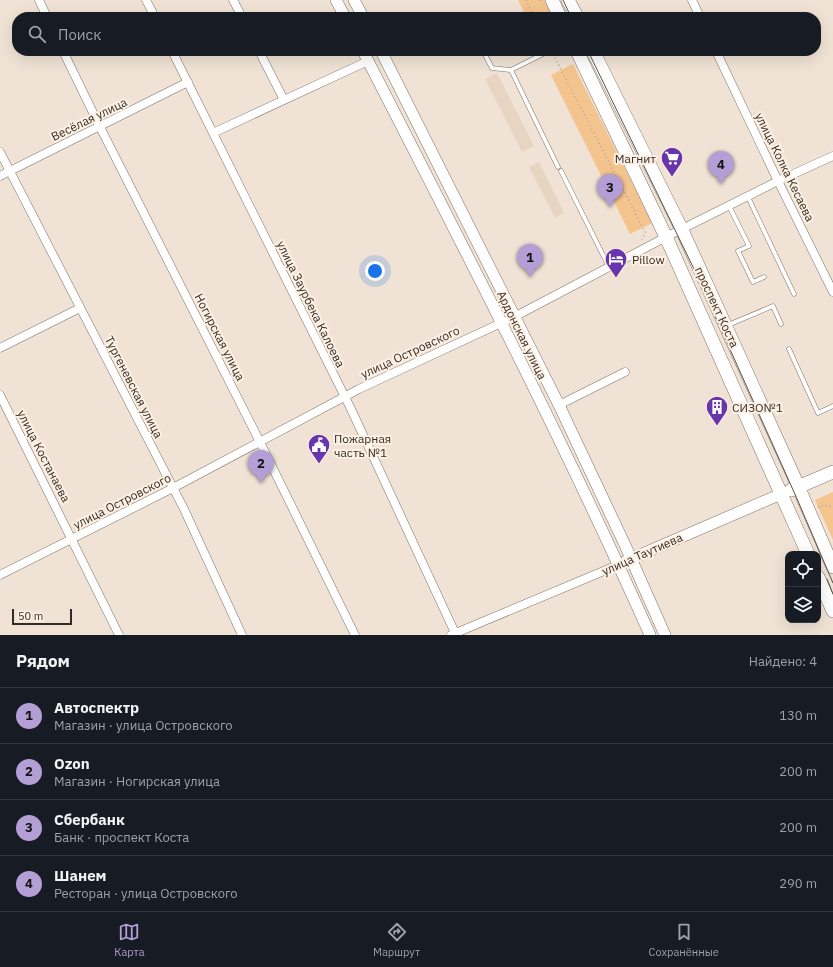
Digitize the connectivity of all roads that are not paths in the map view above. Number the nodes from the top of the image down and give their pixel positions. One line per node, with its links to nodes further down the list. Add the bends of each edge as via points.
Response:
1 (39, 0): 9 (street)
2 (146, 0): 10 (street)
3 (233, 0): 11 (street)
4 (336, 0): 12 (main road)
5 (354, 0): 13 (main road)
6 (552, 0): 14 (main road)
7 (568, 0): 15 (main road)
8 (692, 0): 16 (street)
9 (45, 12)
10 (152, 12)
11 (239, 12)
12 (342, 12)
13 (360, 12)
14 (558, 12)
15 (574, 12)
16 (698, 12)
17 (65, 56): 30 (street, Ногирская улица)
18 (175, 56): 28 (street, улица Заурбека Калоева)
19 (262, 56): 29 (street)
20 (365, 56): 29 (street); 47 (main road, Ардонская улица)
21 (386, 56): 46 (main road, Ардонская улица)
22 (486, 56): 27 (lane, via 492,68)
23 (540, 56): 27 (lane)
24 (579, 56): 40 (main road, проспект Коста)
25 (596, 56): 39 (main road, проспект Коста)
26 (718, 56): 36 (street, улица Колка Кесаева)
27 (511, 70): 41 (lane)
28 (188, 82): 30 (street, Весёлая улица); 31 (street, улица Заурбека Калоева)
29 (284, 100): 31 (street)
30 (100, 127): 34 (street, Весёлая улица); 57 (street, Ногирская улица)
31 (213, 133): 54 (street, улица Заурбека Калоева)
32 (0, 152): 34 (street, Тургеневская улица)
33 (833, 156): 36 (street, улица Островского)
34 (10, 171): 35 (street, Весёлая улица); 45 (street, Тургеневская улица)
35 (0, 176)
36 (778, 181): 37 (street, улица Островского); 43 (street, улица Колка Кесаева)
37 (748, 197): 38 (street, улица Островского); 44 (lane)
38 (729, 206): 39 (street, улица Островского); 42 (lane, via 749,246 738,251 741,258 753,282)
39 (682, 230): 40 (street, улица Островского); 49 (main road, проспект Коста)
40 (666, 237): 41 (street, улица Островского); 61 (main road, проспект Коста)
41 (609, 267): 46 (street, улица Островского)
42 (764, 277)
43 (833, 292)
44 (794, 294)
45 (80, 308): 50 (street); 60 (street, Тургеневская улица)
46 (514, 317): 47 (street, улица Островского); 55 (main road, Ардонская улица)
47 (502, 323): 54 (street, улица Островского); 65 (main road, Ардонская улица)
48 (781, 324): 49 (lane, via 773,306)
49 (726, 326): 59 (main road, проспект Коста)
50 (0, 348)
51 (789, 349): 56 (lane, via 818,413)
52 (625, 372): 55 (street)
53 (0, 395): 62 (street, улица Костанаева)
54 (344, 397): 57 (street, улица Островского); 70 (street, улица Заурбека Калоева)
55 (559, 405): 64 (main road, Ардонская улица)
56 (833, 406)
57 (260, 442): 60 (street, улица Островского); 73 (street, Ногирская улица)
58 (833, 472): 59 (main road, улица Таутиева)
59 (798, 487): 61 (main road, улица Таутиева); 66 (main road, проспект Коста)
60 (173, 488): 62 (street, улица Островского); 72 (street, Тургеневская улица)
61 (781, 494): 63 (main road, проспект Коста); 64 (main road, улица Таутиева)
62 (72, 539): 67 (street, улица Островского); 71 (street, улица Костанаева)
63 (807, 551)
64 (631, 558): 65 (main road, улица Таутиева); 75 (main road, Ардонская улица)
65 (618, 565): 70 (street, улица Таутиева); 74 (main road, Ардонская улица)
66 (833, 567)
67 (0, 575)
68 (821, 584): 69 (main road)
69 (833, 611)
70 (454, 634)
71 (119, 635)
72 (242, 635)
73 (355, 635)
74 (650, 635)
75 (665, 635)

